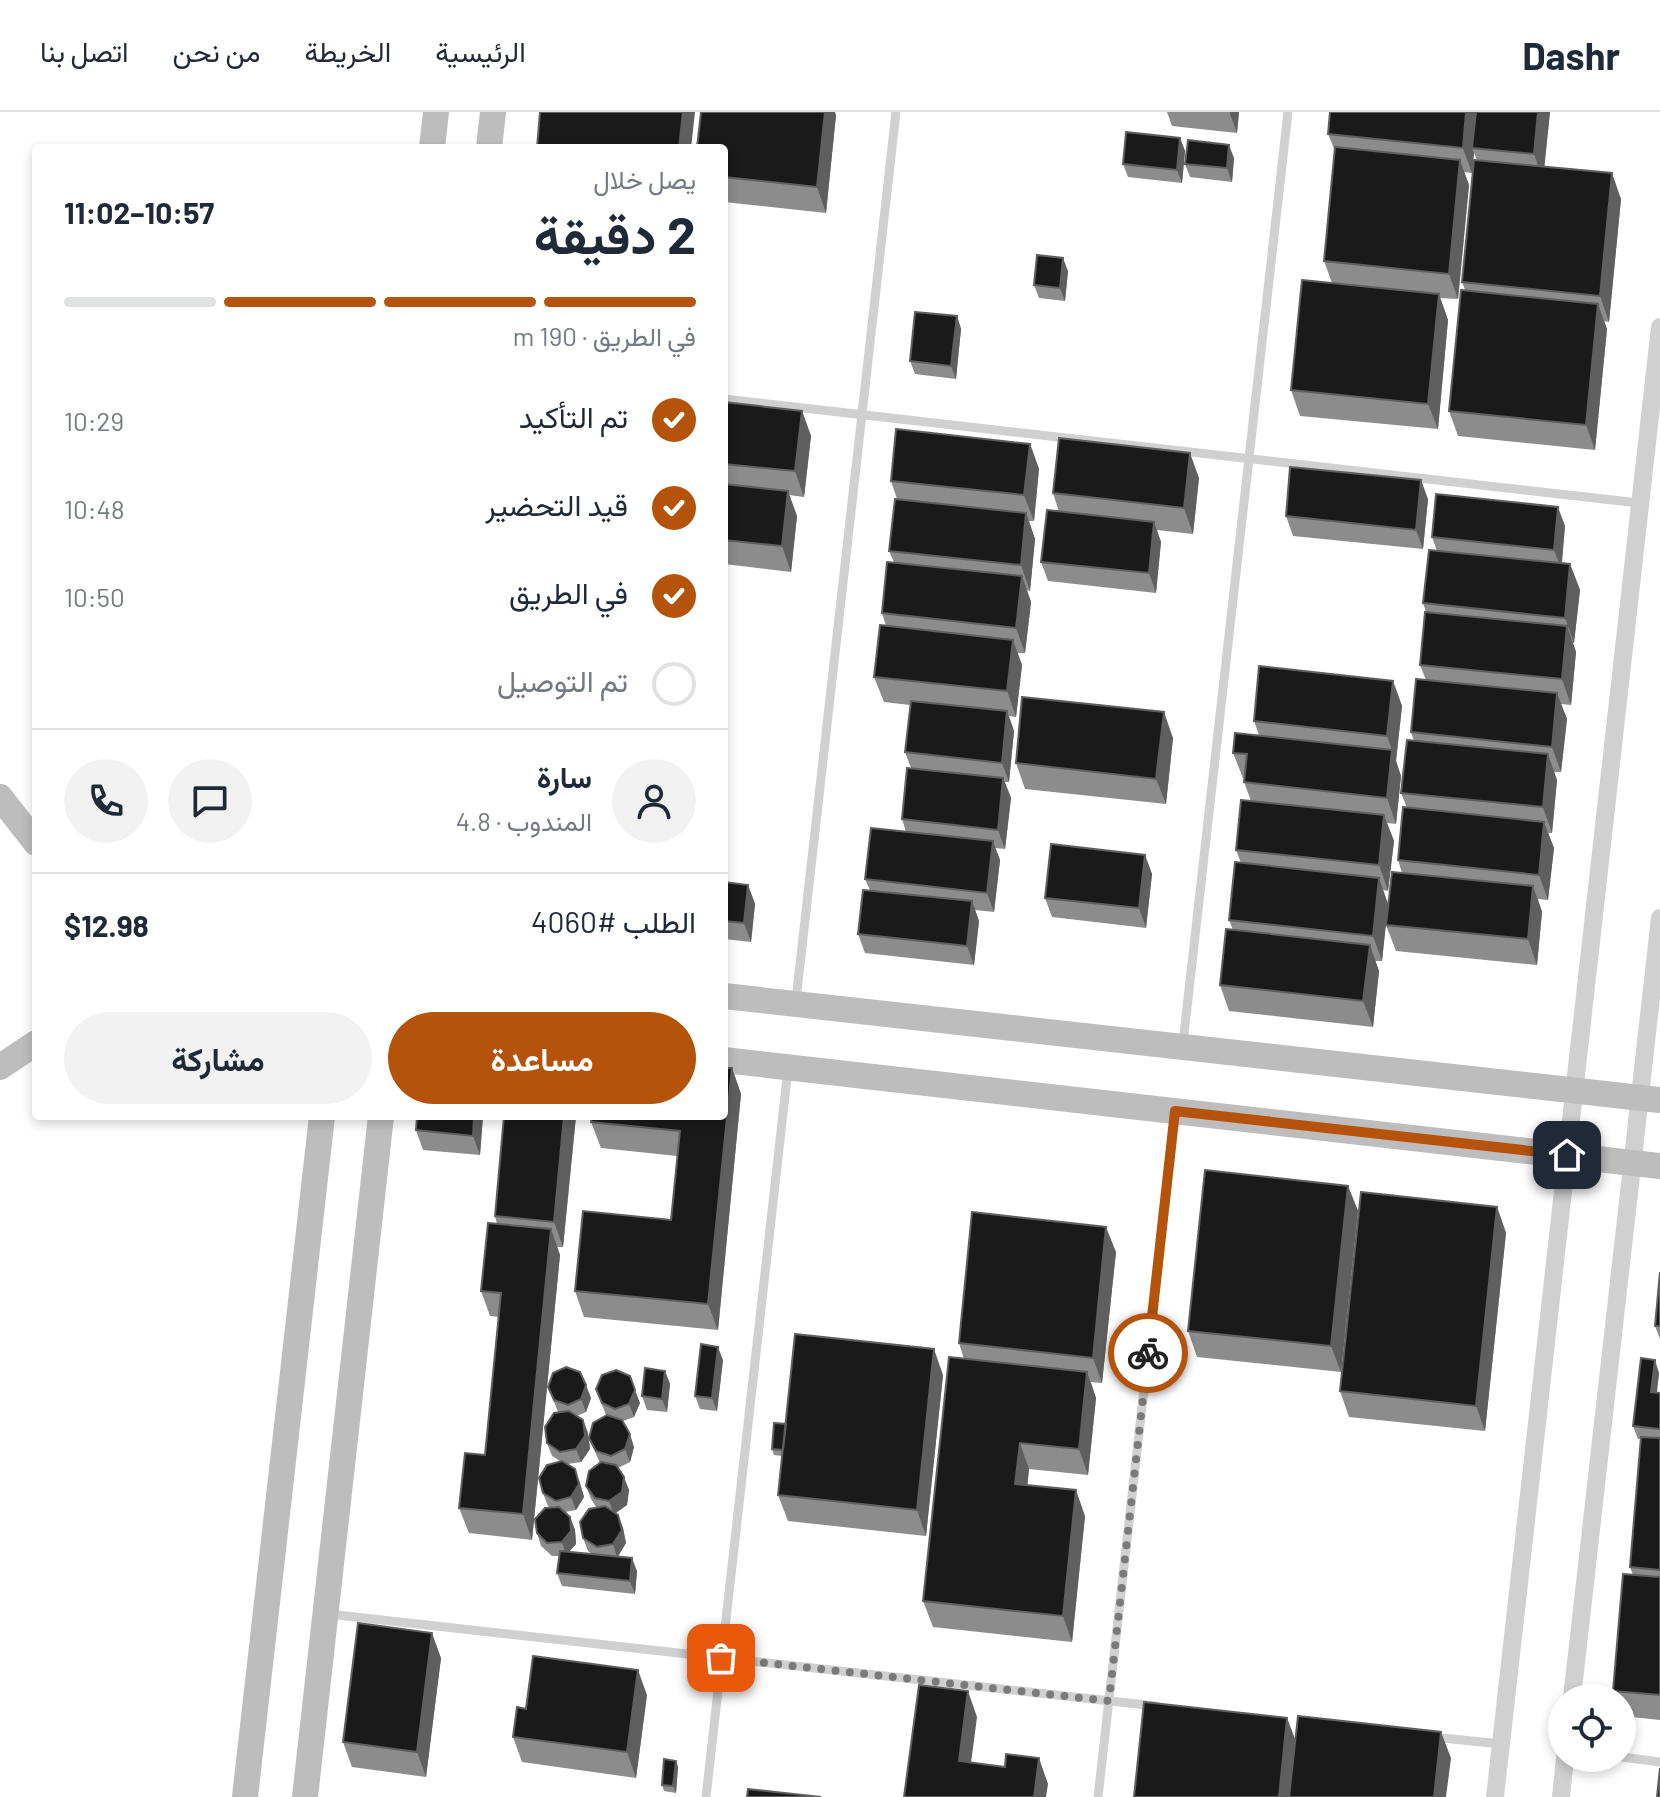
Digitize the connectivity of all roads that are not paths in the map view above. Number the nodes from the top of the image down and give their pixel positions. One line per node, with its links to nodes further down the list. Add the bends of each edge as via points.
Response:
1 (436, 112): 5 (street)
2 (493, 112): 6 (street)
3 (896, 112): 9 (lane)
4 (1288, 112): 10 (lane)
5 (432, 144)
6 (489, 144)
7 (1660, 327): 11 (street)
8 (728, 399): 9 (lane)
9 (862, 415): 10 (lane); 16 (lane)
10 (1249, 458): 11 (lane); 18 (lane)
11 (1639, 503): 22 (street)
12 (0, 797): 13 (street)
13 (32, 838)
14 (1660, 918): 23 (street)
15 (728, 996): 16 (street)
16 (795, 1004): 18 (street)
17 (32, 1046): 20 (street)
18 (1182, 1047): 22 (street)
19 (728, 1060): 21 (street)
20 (0, 1067)
21 (788, 1068): 24 (street); 31 (lane)
22 (1575, 1091): 23 (street); 27 (street)
23 (1650, 1099): 28 (street)
24 (1175, 1111): 27 (street); 33 (lane)
25 (322, 1120): 40 (street)
26 (381, 1120): 30 (street)
27 (1567, 1155): 28 (street); 36 (street)
28 (1633, 1162): 29 (street); 32 (street)
29 (1660, 1166)
30 (326, 1614): 31 (lane); 41 (street)
31 (721, 1658): 33 (lane); 42 (lane)
32 (1574, 1684)
33 (1109, 1701): 34 (lane); 43 (lane)
34 (1171, 1708)
35 (1422, 1735): 36 (lane)
36 (1501, 1744): 44 (street)
37 (1636, 1759): 38 (lane)
38 (1660, 1762)
39 (1564, 1772): 45 (street)
40 (245, 1797)
41 (305, 1797)
42 (706, 1797)
43 (1098, 1797)
44 (1495, 1797)
45 (1561, 1797)

